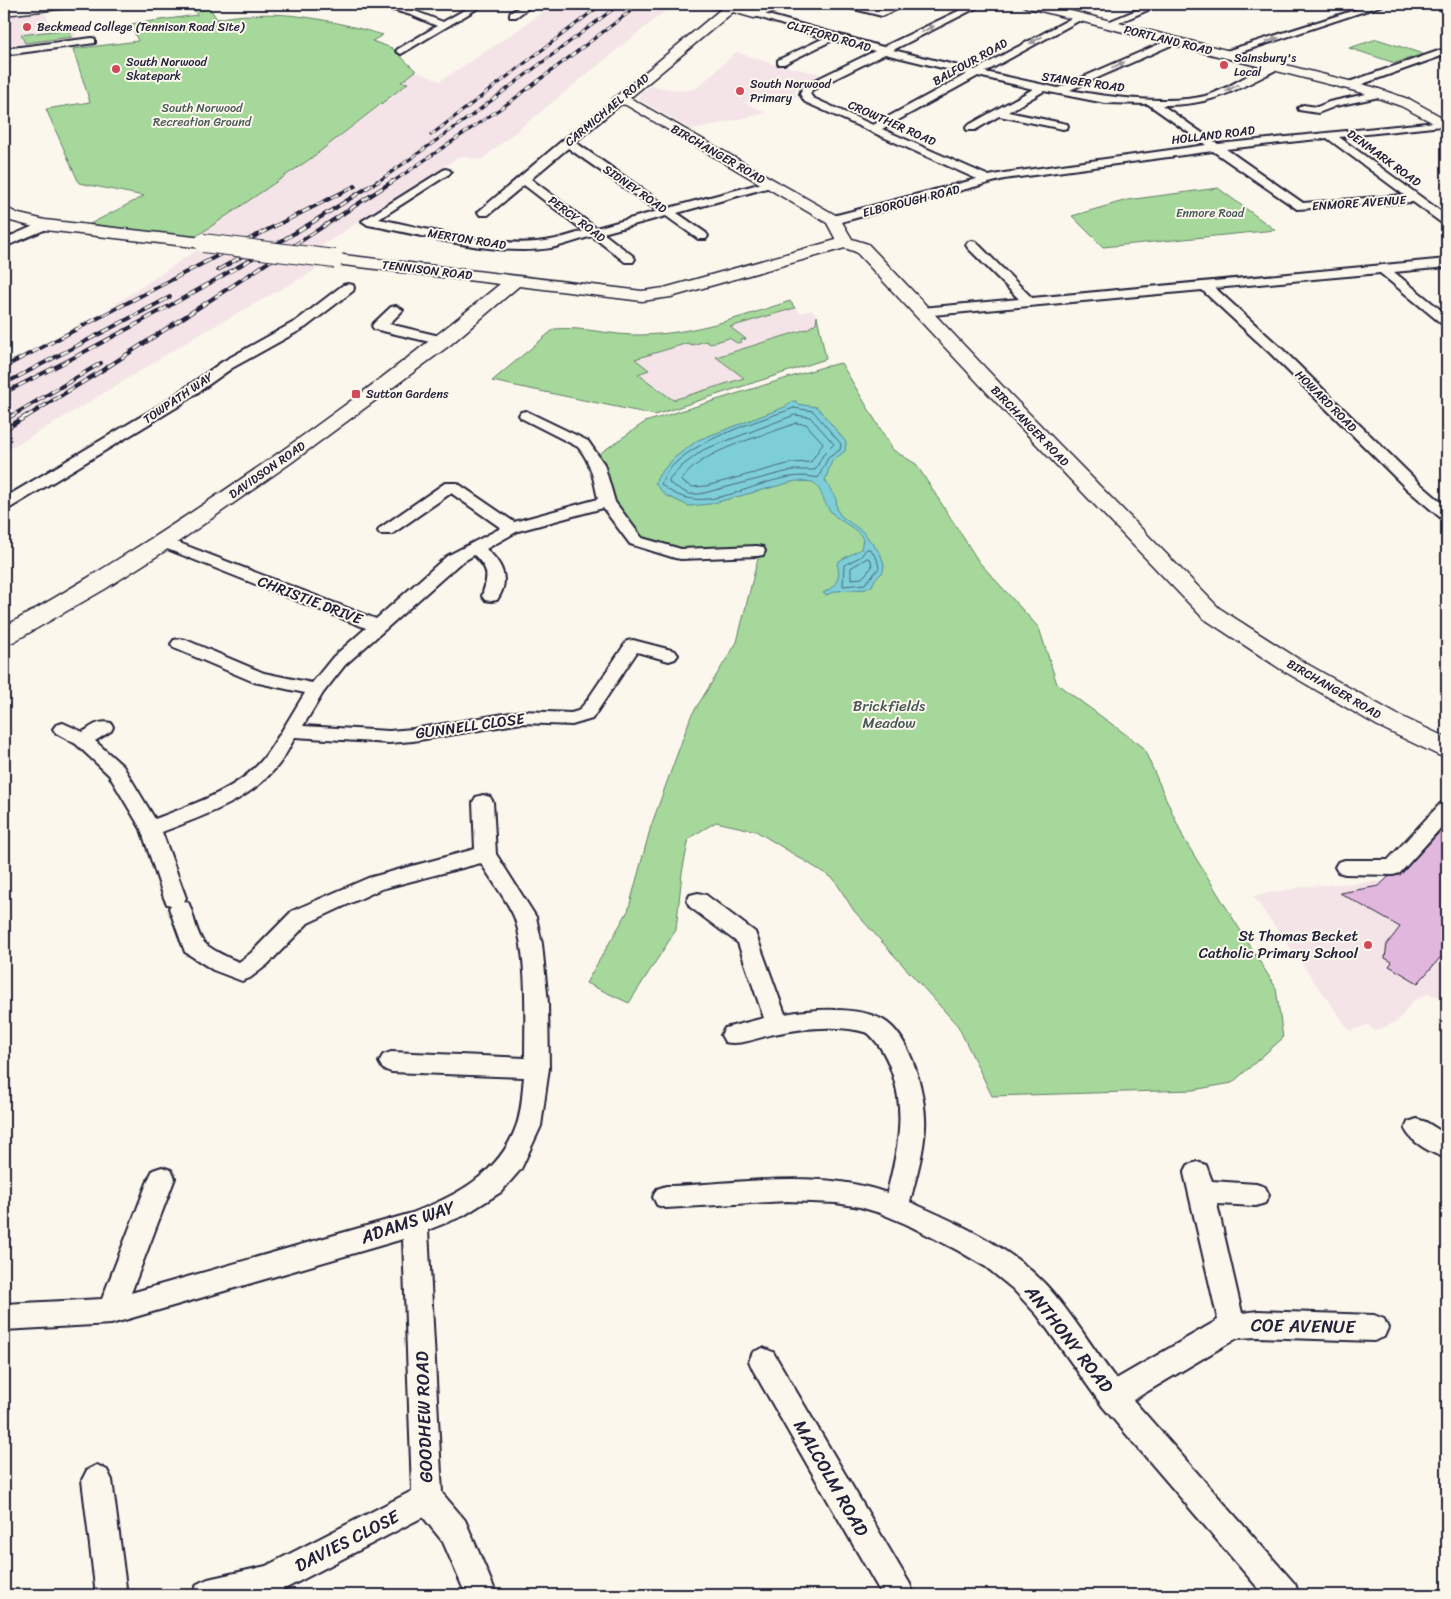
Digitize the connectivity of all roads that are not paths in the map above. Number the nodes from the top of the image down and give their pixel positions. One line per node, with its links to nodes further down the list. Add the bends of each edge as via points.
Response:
1 (68, 4): 16 (street)
2 (383, 4): 21 (street, via 406,9)
3 (481, 4): 21 (street)
4 (530, 4): 18 (street)
5 (716, 4): 14 (street, CLIFFORD ROAD)
6 (784, 4): 17 (street)
7 (845, 4): 8 (street, via 882,13)
8 (905, 4)
9 (980, 4): 26 (street, CROWTHER ROAD, one-way to 9)
10 (1029, 4): 19 (street, PORTLAND ROAD)
11 (1158, 4): 20 (street)
12 (1346, 4): 15 (street)
13 (1382, 4): 15 (street)
14 (730, 8): 17 (street, CLIFFORD ROAD); 39 (street, CARMICHAEL ROAD)
15 (1366, 9): 29 (street, one-way to 15)
16 (4, 11)
17 (754, 14): 22 (street, CLIFFORD ROAD)
18 (513, 15)
19 (1079, 17): 20 (street, PORTLAND ROAD); 34 (street, BALFOUR ROAD, one-way to 34)
20 (1108, 24): 24 (street, PORTLAND ROAD)
21 (443, 26): 25 (street)
22 (833, 37): 26 (street, CLIFFORD ROAD); 32 (street)
23 (92, 41): 28 (street)
24 (1172, 41): 29 (street, PORTLAND ROAD); 37 (street, one-way to 24)
25 (401, 51)
26 (884, 51): 34 (street, STANGER ROAD); 46 (street, CROWTHER ROAD, via 808,88 805,94 810,100)
27 (1447, 51): 30 (street)
28 (4, 52)
29 (1226, 54): 33 (street, PORTLAND ROAD)
30 (1430, 56): 31 (street); 35 (street)
31 (1447, 61)
32 (781, 62)
33 (1275, 67): 35 (street, PORTLAND ROAD); 40 (street, STANGER ROAD, one-way to 40, via 1211,98)
34 (976, 73): 36 (street, STANGER ROAD); 46 (street, BALFOUR ROAD)
35 (1350, 85): 38 (street, PORTLAND ROAD)
36 (1041, 89): 37 (street, STANGER ROAD); 42 (street)
37 (1058, 92): 40 (street, STANGER ROAD, via 1105,100)
38 (1380, 94): 41 (street, via 1318,110); 43 (street, PORTLAND ROAD)
39 (619, 100): 48 (street, CARMICHAEL ROAD); 53 (street, BIRCHANGER ROAD, via 630,102)
40 (1151, 102): 49 (street)
41 (1303, 108)
42 (998, 113): 44 (street); 45 (street)
43 (1445, 121): 47 (street, HOLLAND ROAD)
44 (1063, 126)
45 (971, 128)
46 (873, 129): 52 (street, CROWTHER ROAD)
47 (1329, 135): 49 (street, HOLLAND ROAD); 54 (street, DENMARK ROAD)
48 (567, 142): 51 (street, CARMICHAEL ROAD); 57 (street, SIDNEY ROAD)
49 (1216, 148): 52 (street, HOLLAND ROAD); 54 (street, ENMORE AVENUE, via 1302,207)
50 (445, 172): 61 (street, MERTON ROAD, via 368,221 487,244 515,246 550,244)
51 (524, 179): 56 (street, CARMICHAEL ROAD); 61 (street, PERCY ROAD)
52 (988, 180): 58 (street, ELBOROUGH ROAD)
53 (770, 184): 57 (street, MERTON ROAD); 58 (street, BIRCHANGER ROAD)
54 (1416, 198): 59 (street, DENMARK ROAD)
55 (4, 212): 60 (street, TENNISON ROAD)
56 (484, 212)
57 (668, 212): 61 (street, MERTON ROAD); 62 (street, SIDNEY ROAD)
58 (834, 220): 63 (street)
59 (1447, 221)
60 (46, 225): 64 (street); 69 (street, TENNISON ROAD, bridge)
61 (594, 232): 66 (street, PERCY ROAD)
62 (702, 236)
63 (846, 242): 69 (street, TENNISON ROAD, via 652,295 627,296); 74 (street, BIRCHANGER ROAD, via 862,248)
64 (4, 243)
65 (972, 244): 72 (street)
66 (629, 259)
67 (1447, 263): 68 (street)
68 (1383, 269): 70 (street); 75 (street)
69 (515, 281): 76 (street, DAVIDSON ROAD)
70 (1204, 286): 72 (street); 80 (street, HOWARD ROAD)
71 (348, 288): 79 (street, TOWPATH WAY, via 301,324 226,365 172,404)
72 (1030, 302): 74 (street)
73 (396, 310): 76 (street, via 379,326)
74 (922, 312): 96 (street, BIRCHANGER ROAD, via 1211,613 1291,665 1387,720)
75 (1447, 322)
76 (444, 341): 83 (street, DAVIDSON ROAD, via 299,448)
77 (526, 415): 78 (street, via 584,444 591,451)
78 (607, 502): 81 (street, CHRISTIE DRIVE); 85 (street, via 636,541 648,545 681,554)
79 (4, 505)
80 (1447, 515)
81 (512, 528): 82 (street, via 451,486); 84 (street, CHRISTIE DRIVE)
82 (386, 531)
83 (163, 542): 87 (street, CHRISTIE DRIVE); 88 (street, DAVIDSON ROAD)
84 (475, 548): 86 (street, via 495,568 497,578); 87 (street, CHRISTIE DRIVE, via 453,560)
85 (757, 550)
86 (491, 596)
87 (378, 626): 91 (street, via 339,662)
88 (4, 637)
89 (180, 644): 91 (street, via 253,675)
90 (669, 655): 94 (street, GUNNELL CLOSE, via 633,645 593,706 585,715 572,719 522,717 389,737)
91 (316, 690): 94 (street)
92 (104, 727): 95 (street)
93 (63, 729): 95 (street)
94 (292, 731): 99 (street, via 269,764 243,787 224,799)
95 (83, 740): 99 (street, via 116,771)
96 (1447, 749)
97 (483, 802): 100 (street, ADAMS WAY)
98 (1447, 809): 101 (street, via 1393,868)
99 (151, 829): 100 (street, via 193,946 242,972 300,917 375,883)
100 (486, 854): 106 (street, ADAMS WAY, via 525,917 537,1003)
101 (1345, 867)
102 (698, 901): 103 (street, via 747,938)
103 (777, 1023): 104 (street); 112 (street, via 810,1019 857,1022 875,1027 889,1040 901,1065 913,1116)
104 (733, 1035)
105 (391, 1062): 106 (street)
106 (537, 1068): 113 (street, ADAMS WAY, via 529,1126 512,1161 492,1184 454,1208)
107 (1417, 1128): 108 (street)
108 (1447, 1148)
109 (162, 1178): 114 (street)
110 (1256, 1195): 116 (street, COE AVENUE, via 1200,1183)
111 (666, 1197): 112 (street, ANTHONY ROAD, via 783,1189 820,1190 859,1196)
112 (896, 1207): 119 (street, ANTHONY ROAD, via 994,1256 1021,1279 1047,1306)
113 (415, 1224): 114 (street, ADAMS WAY); 121 (street, GOODHEW ROAD)
114 (111, 1311): 115 (street, ADAMS WAY)
115 (4, 1317)
116 (1233, 1326): 117 (street, COE AVENUE); 119 (street, COE AVENUE)
117 (1374, 1328)
118 (763, 1361): 125 (street, MALCOLM ROAD)
119 (1113, 1396): 126 (street, ANTHONY ROAD)
120 (97, 1480): 122 (street)
121 (427, 1500): 123 (street, DAVIES CLOSE, via 270,1581); 124 (street, GOODHEW ROAD, via 454,1531)
122 (112, 1595)
123 (208, 1595)
124 (481, 1595)
125 (899, 1595)
126 (1284, 1595)

